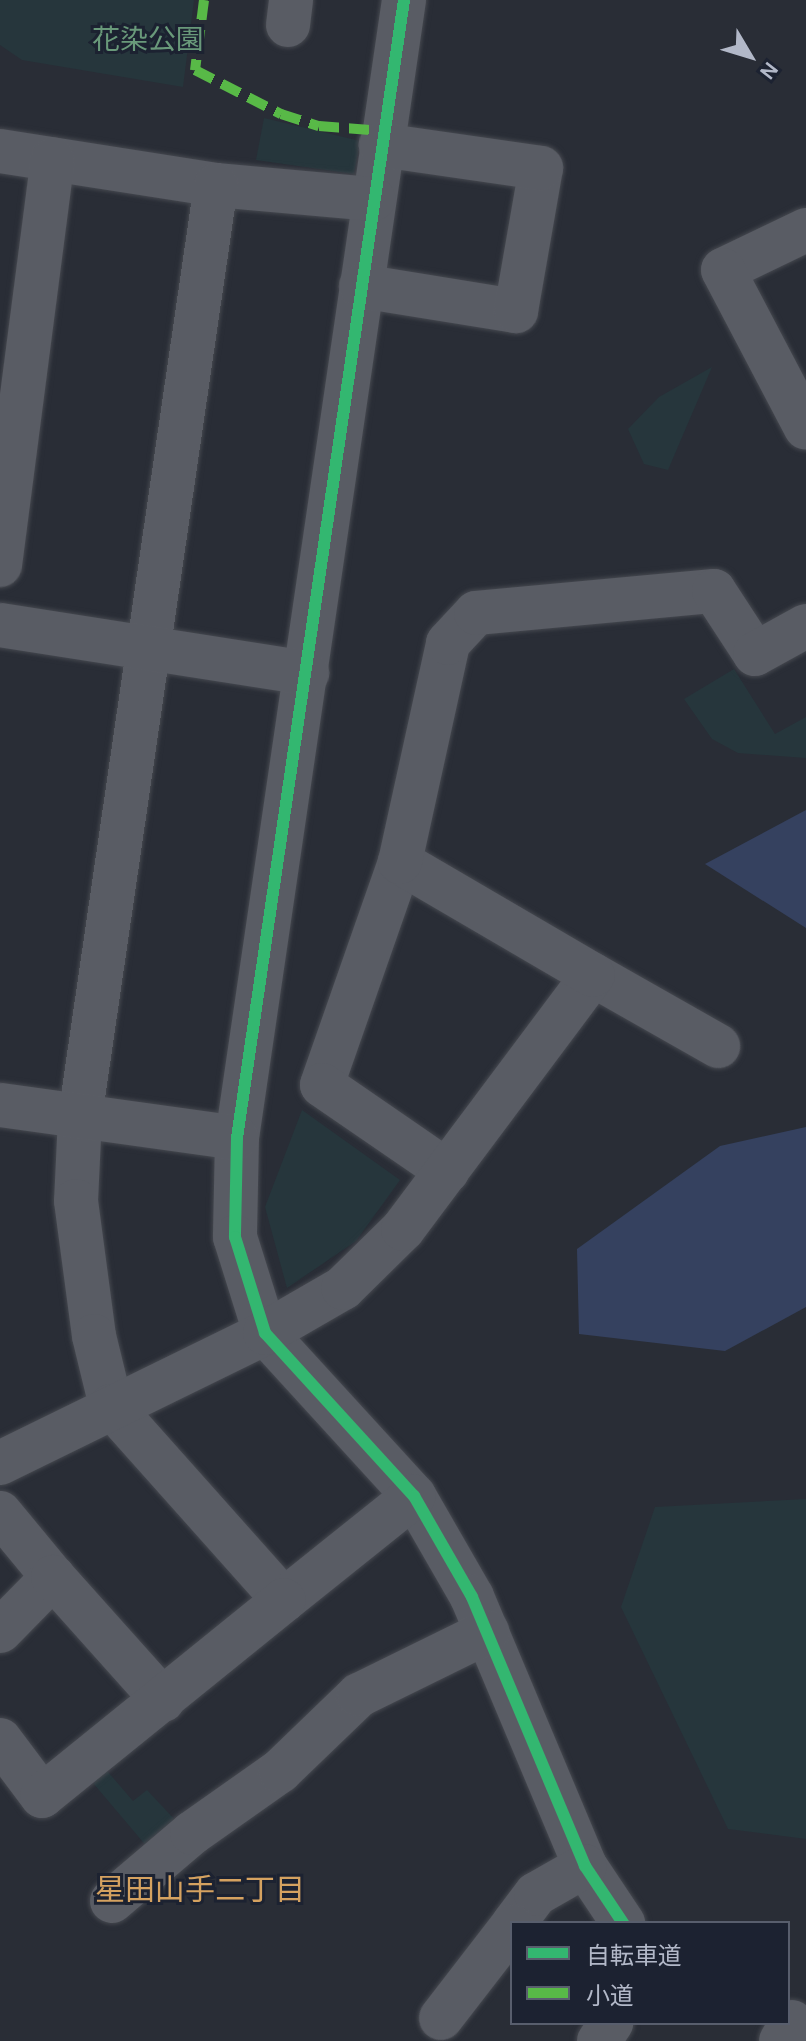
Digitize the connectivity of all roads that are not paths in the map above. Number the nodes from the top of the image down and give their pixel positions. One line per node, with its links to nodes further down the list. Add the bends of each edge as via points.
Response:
1 (404, 0): 2 (street)
2 (381, 145): 6 (street); 8 (street, via 541,168 516,311)
3 (0, 151): 4 (street)
4 (53, 159): 5 (street); 10 (street)
5 (216, 185): 6 (street); 13 (street)
6 (373, 199): 8 (street)
7 (806, 230): 9 (street, via 723,270)
8 (361, 286): 14 (street)
9 (806, 428)
10 (0, 565)
11 (0, 625): 13 (street)
12 (806, 626): 15 (street, via 755,654 714,591 476,613 448,643)
13 (150, 648): 14 (street); 19 (street)
14 (307, 673): 20 (street)
15 (400, 862): 16 (street); 21 (street, via 322,1085)
16 (593, 975): 17 (street); 21 (street)
17 (718, 1046)
18 (0, 1105): 19 (street)
19 (80, 1117): 20 (street); 23 (street, via 76,1201 94,1336)
20 (237, 1138): 22 (street, via 235,1237)
21 (447, 1171): 22 (street, via 403,1229 343,1288)
22 (265, 1333): 23 (street); 25 (street)
23 (111, 1406): 24 (street); 28 (street)
24 (0, 1463)
25 (414, 1496): 28 (street); 30 (street)
26 (0, 1513): 27 (street)
27 (53, 1577): 29 (street); 31 (street)
28 (284, 1600): 31 (street)
29 (0, 1631)
30 (487, 1632): 33 (street); 34 (street, via 359,1695 280,1771 192,1833)
31 (163, 1700): 32 (street, via 42,1796)
32 (0, 1740)
33 (585, 1866): 35 (street, via 536,1894); 36 (street)
34 (112, 1901)
35 (515, 1921)
36 (622, 1921)
37 (510, 1927): 38 (street, via 455,1974)
38 (441, 2018)

